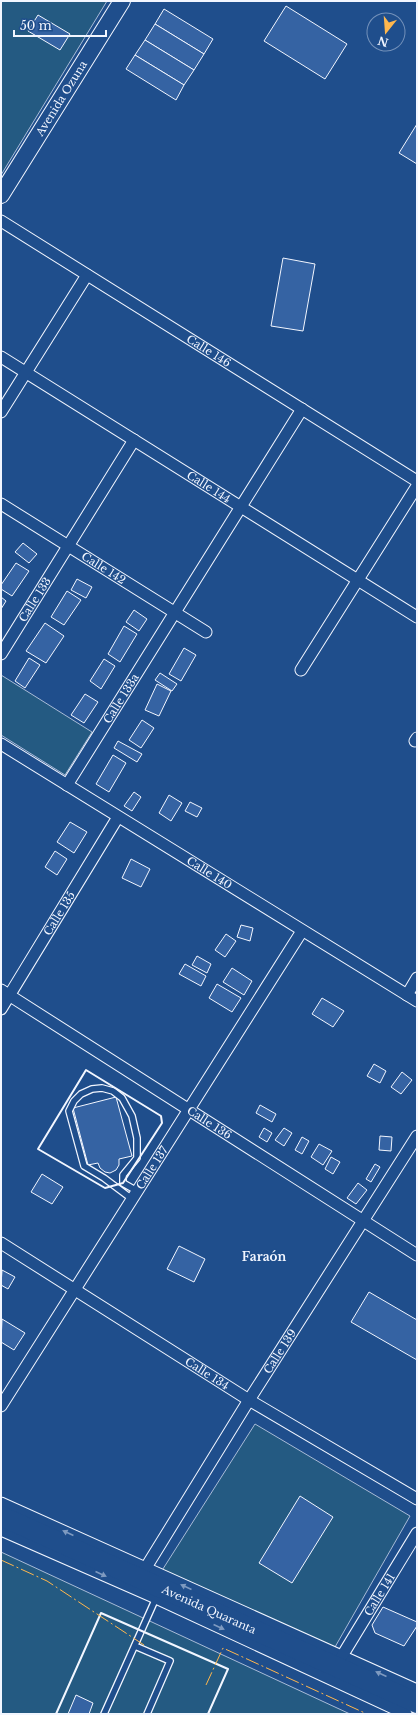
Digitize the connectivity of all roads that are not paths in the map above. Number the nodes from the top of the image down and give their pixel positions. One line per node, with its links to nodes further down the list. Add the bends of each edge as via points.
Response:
1 (122, 1): 2 (main road, Avenida Ozuna)
2 (1, 195)
3 (1, 221): 4 (street, Calle 146)
4 (87, 275): 6 (street); 7 (street, Calle 146)
5 (1, 357): 6 (street, Calle 144)
6 (26, 372): 8 (street); 9 (street, Calle 144)
7 (302, 409): 10 (street, Calle 146); 13 (street, Calle 133a)
8 (1, 412)
9 (134, 440): 13 (street, Calle 144); 14 (street, Calle 133)
10 (417, 480)
11 (417, 486): 15 (street)
12 (1, 504): 14 (street, Calle 142)
13 (240, 506): 15 (street, Calle 144); 16 (street, Calle 133a)
14 (69, 546): 16 (street, Calle 142); 19 (street, Calle 133)
15 (358, 580): 17 (street, Calle 144); 20 (street)
16 (175, 612): 18 (street, Calle 142); 22 (street, Calle 133a)
17 (417, 617)
18 (206, 632)
19 (1, 654)
20 (301, 670)
21 (1, 744): 22 (street, Calle 140)
22 (67, 785): 23 (street, Calle 140)
23 (118, 817): 24 (street, Calle 140); 26 (street, Calle 135)
24 (302, 931): 27 (street, Calle 140); 30 (street, Calle 137)
25 (417, 978): 27 (street)
26 (5, 993): 29 (street, Calle 135); 30 (street, Calle 136)
27 (407, 995): 28 (street, Calle 140)
28 (417, 1001)
29 (1, 1009)
30 (189, 1109): 32 (street, Calle 137); 33 (street, Calle 136)
31 (417, 1136): 33 (street, Calle 139)
32 (134, 1195): 32 (lane, via 123,1183 123,1175 137,1158 137,1138 128,1107 113,1091 97,1088 81,1094 69,1111 84,1166); 36 (street, Calle 137)
33 (362, 1220): 35 (street, Calle 136); 37 (street, Calle 139)
34 (1, 1243): 36 (street, Calle 134)
35 (417, 1255)
36 (75, 1289): 37 (street, Calle 134); 38 (street, Calle 137)
37 (249, 1400): 39 (street, Calle 134); 42 (street, Calle 139)
38 (1, 1406)
39 (417, 1499)
40 (4, 1518): 42 (street, one-way to 40); 43 (street, one-way to 43); 46 (highway, Avenida Quaranta)
41 (417, 1533): 45 (street, Calle 141)
42 (145, 1569): 45 (street, one-way to 42)
43 (156, 1598): 44 (lane); 51 (street, one-way to 51)
44 (135, 1646): 49 (lane); 50 (lane, via 170,1661)
45 (342, 1656): 46 (street, one-way to 45)
46 (394, 1686): 47 (street); 48 (highway, Avenida Quaranta)
47 (417, 1690)
48 (417, 1703)
49 (104, 1714)
50 (147, 1714)
51 (406, 1714)

